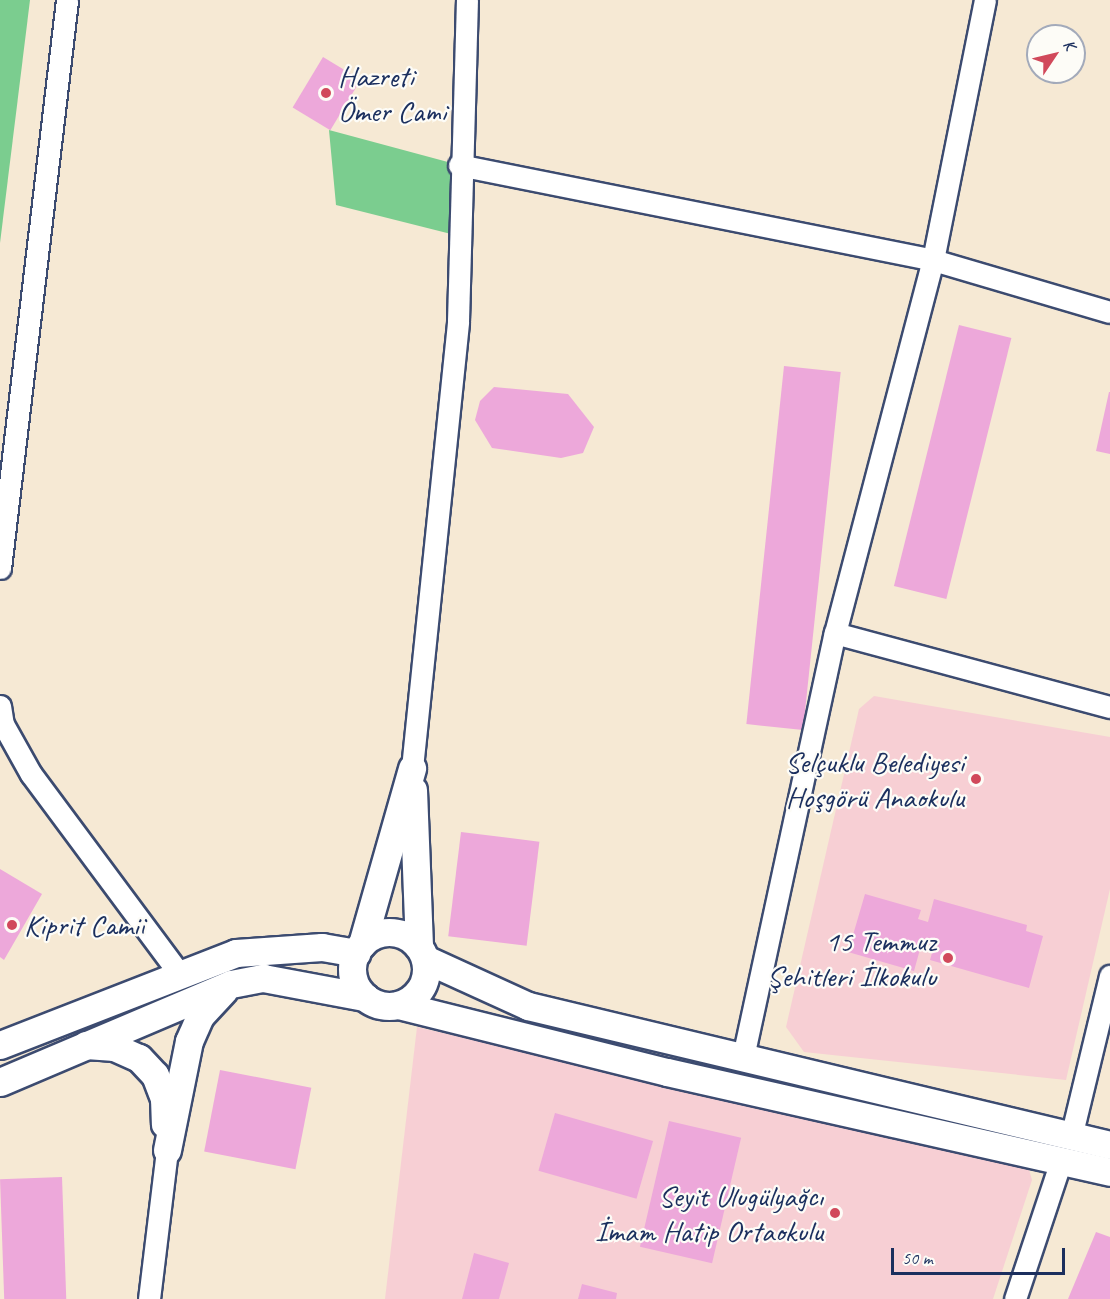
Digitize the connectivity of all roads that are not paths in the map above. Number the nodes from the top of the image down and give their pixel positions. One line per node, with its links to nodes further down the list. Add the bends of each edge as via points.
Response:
1 (67, 0): 7 (street)
2 (467, 0): 4 (street)
3 (985, 0): 5 (street)
4 (459, 165): 5 (street); 11 (street, via 458,321)
5 (933, 260): 6 (street); 8 (street)
6 (1110, 312)
7 (0, 568)
8 (835, 633): 10 (street); 21 (street)
9 (0, 706): 14 (street, via 3,724 31,774)
10 (1110, 707)
11 (412, 768): 12 (street); 13 (street)
12 (359, 949): 13 (street, via 386,932 398,933); 14 (street, via 275,948); 17 (street, via 353,977)
13 (422, 953): 18 (street, via 424,983); 21 (street, via 528,1006)
14 (178, 972): 19 (street)
15 (1110, 976): 26 (street)
16 (231, 984): 17 (street, via 263,978); 20 (street); 27 (street, via 200,1016 189,1041)
17 (365, 997): 18 (street)
18 (398, 1005): 26 (street)
19 (0, 1045)
20 (85, 1045): 22 (street); 27 (street, via 114,1047 139,1058 155,1075 164,1098)
21 (743, 1057): 26 (street)
22 (34, 1067): 23 (street); 24 (street)
23 (0, 1082)
24 (0, 1092)
25 (1110, 1145): 26 (street)
26 (1066, 1149): 28 (street); 30 (street)
27 (167, 1150): 29 (street)
28 (1110, 1172)
29 (149, 1299)
30 (1015, 1299)

